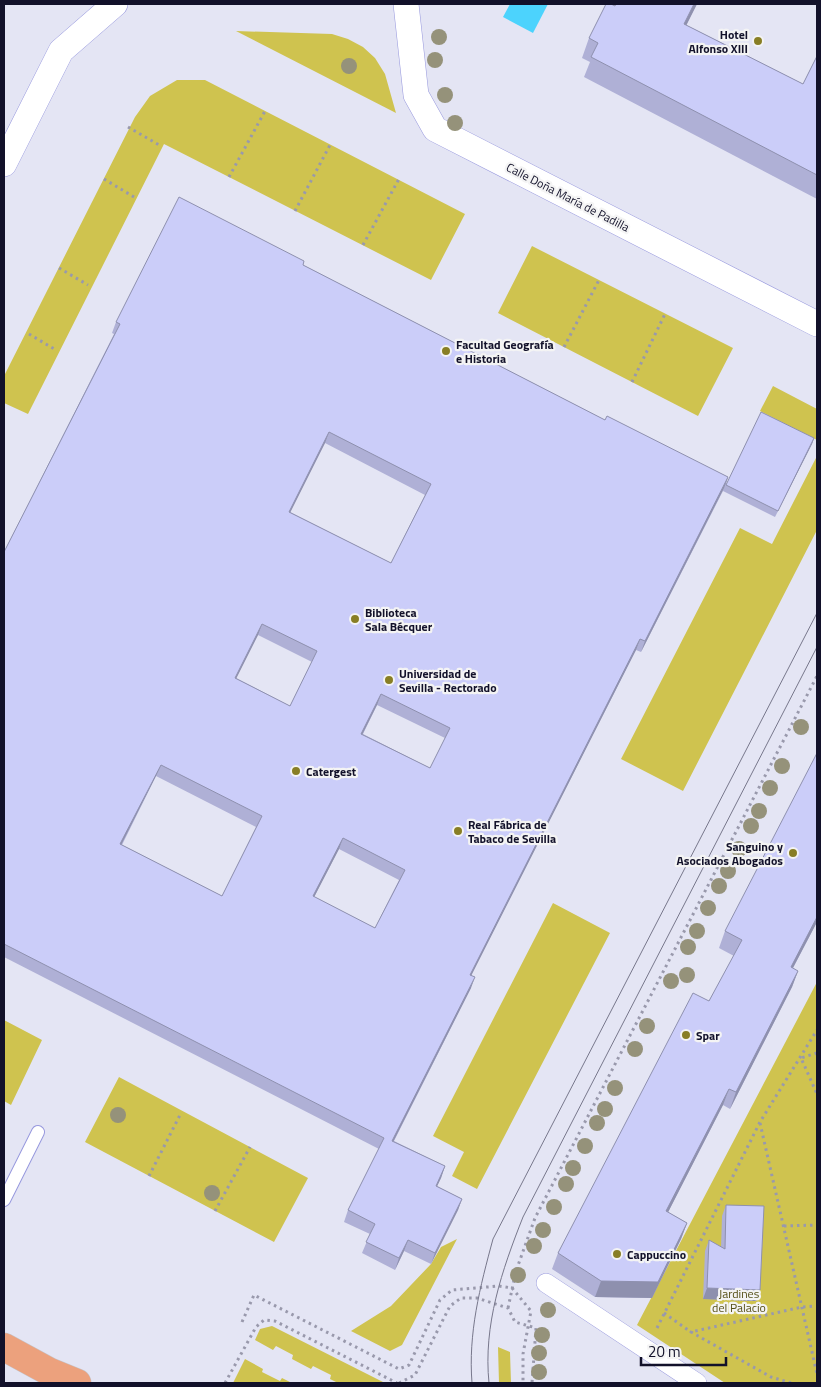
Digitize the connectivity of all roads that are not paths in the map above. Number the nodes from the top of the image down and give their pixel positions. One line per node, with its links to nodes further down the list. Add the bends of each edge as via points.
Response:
1 (115, 4): 3 (street, via 61,51)
2 (406, 4): 4 (street, Calle Doña María de Padilla, via 416,95 435,129)
3 (4, 164)
4 (817, 324)
5 (38, 1132): 6 (lane)
6 (4, 1200)
7 (546, 1283): 10 (street)
8 (4, 1347): 9 (main road)
9 (78, 1383)
10 (697, 1383)

